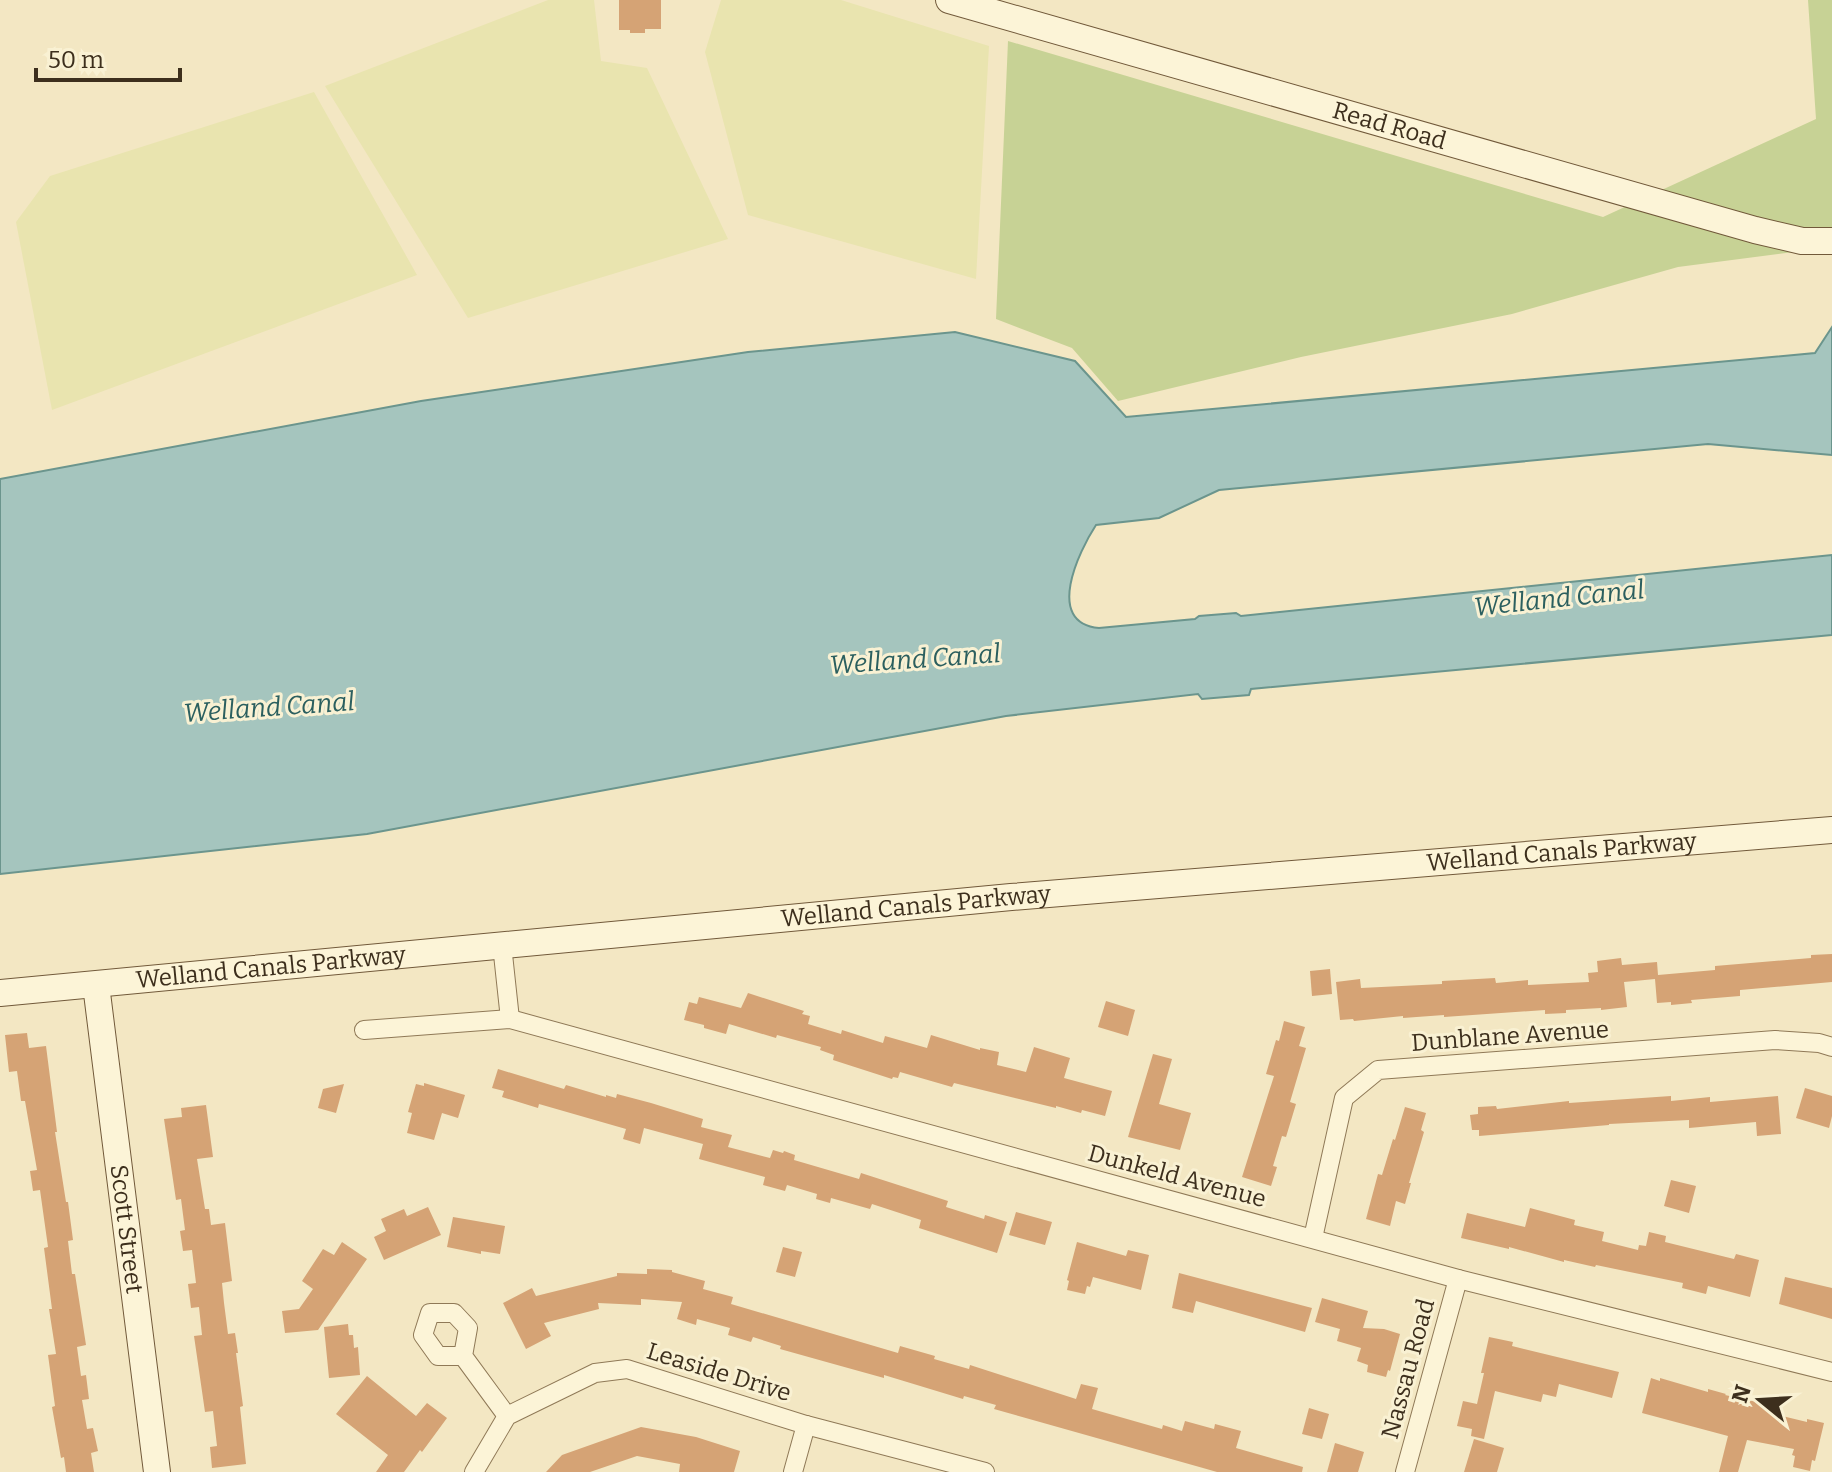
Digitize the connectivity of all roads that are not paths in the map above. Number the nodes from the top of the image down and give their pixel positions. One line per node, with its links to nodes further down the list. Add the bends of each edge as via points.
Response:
1 (949, 0): 2 (main road, Read Road, via 1732,224 1802,241)
2 (1832, 241)
3 (1832, 830): 4 (main road, Welland Canals Parkway)
4 (502, 945): 5 (main road, Welland Canals Parkway); 7 (street)
5 (96, 985): 6 (main road, Welland Canals Parkway); 16 (main road, Scott Street)
6 (0, 993)
7 (510, 1019): 8 (street, Dunkeld Avenue); 10 (street, Dunkeld Avenue)
8 (364, 1030)
9 (1832, 1047): 10 (street, Dunblane Avenue, via 1775,1040 1378,1070 1344,1098)
10 (1313, 1238): 11 (street, Dunkeld Avenue)
11 (1458, 1279): 13 (street, Dunkeld Avenue); 20 (street, Nassau Road)
12 (463, 1356): 14 (street)
13 (1832, 1372)
14 (507, 1416): 15 (street, Leaside Drive, via 595,1373 627,1369); 17 (street)
15 (806, 1425): 18 (street); 19 (street, Leaside Drive)
16 (157, 1472)
17 (474, 1472)
18 (793, 1472)
19 (985, 1472)
20 (1405, 1472)

